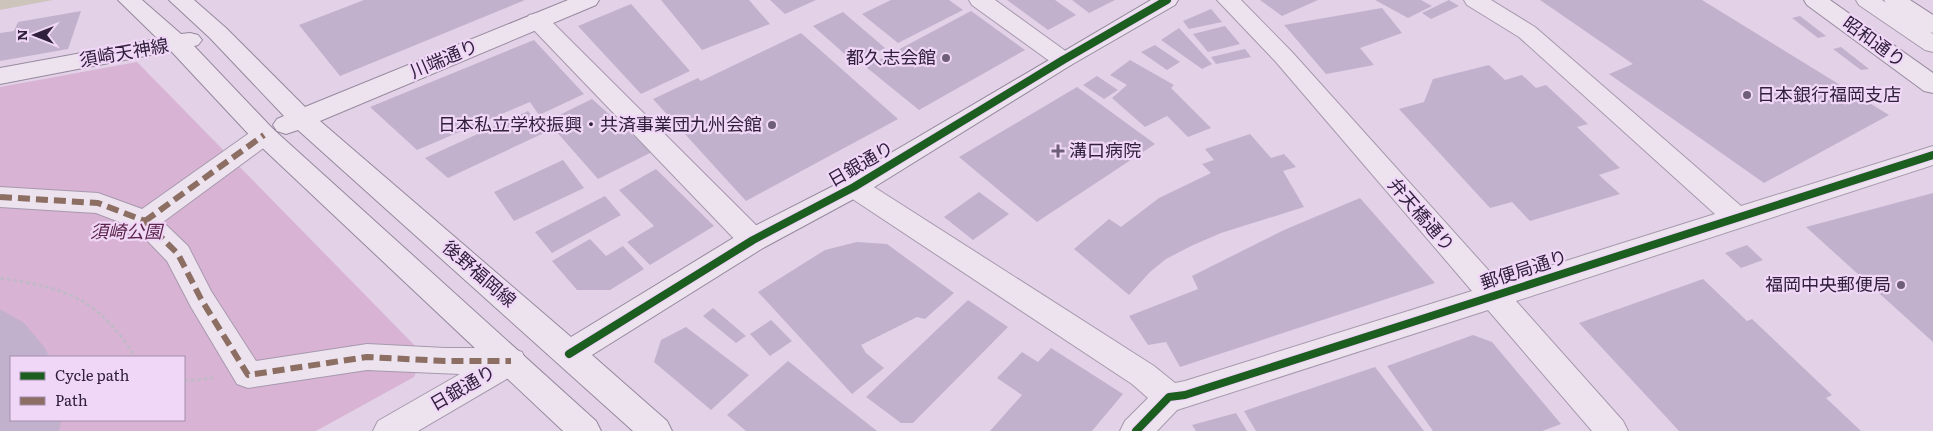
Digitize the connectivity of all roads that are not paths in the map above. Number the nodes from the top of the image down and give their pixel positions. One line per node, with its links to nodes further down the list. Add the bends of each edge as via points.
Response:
1 (129, 0): 14 (street)
2 (180, 0): 13 (street)
3 (588, 0): 11 (street, 川端通り)
4 (980, 0): 16 (street)
5 (1167, 0): 16 (street, 日銀通り)
6 (1228, 0): 27 (street, 弁天橋通り, via 1284,57)
7 (1475, 0): 24 (street, via 1527,32)
8 (1815, 0): 18 (street, 昭和通り)
9 (1867, 0): 15 (street)
10 (1895, 0): 12 (street)
11 (537, 20): 19 (street, 川端通り); 26 (street)
12 (1933, 26)
13 (218, 33): 14 (street, 須崎天神線); 19 (street)
14 (177, 44): 17 (street, 須崎天神線); 20 (street)
15 (1933, 45)
16 (1063, 60): 22 (street, 日銀通り)
17 (0, 76)
18 (1933, 85)
19 (301, 118): 20 (street, 川端通り); 28 (street, 後野福岡線)
20 (264, 136): 25 (street, 川端通り); 29 (street)
21 (1933, 155): 24 (street, 郵便局通り)
22 (854, 187): 26 (street, 日銀通り); 30 (street, via 1143,375)
23 (0, 197): 25 (street, via 98,203)
24 (1738, 219): 27 (street, 郵便局通り)
25 (145, 221): 29 (street, via 178,254 200,299 248,375 367,357 446,362)
26 (753, 240): 28 (street, 日銀通り)
27 (1492, 296): 30 (street, 郵便局通り, via 1185,395); 35 (street, 弁天橋通り)
28 (569, 354): 33 (street, 後野福岡線)
29 (511, 360): 31 (street, 日銀通り); 32 (street)
30 (1170, 397): 34 (street)
31 (389, 431)
32 (585, 431)
33 (656, 431)
34 (1136, 431)
35 (1612, 431)

